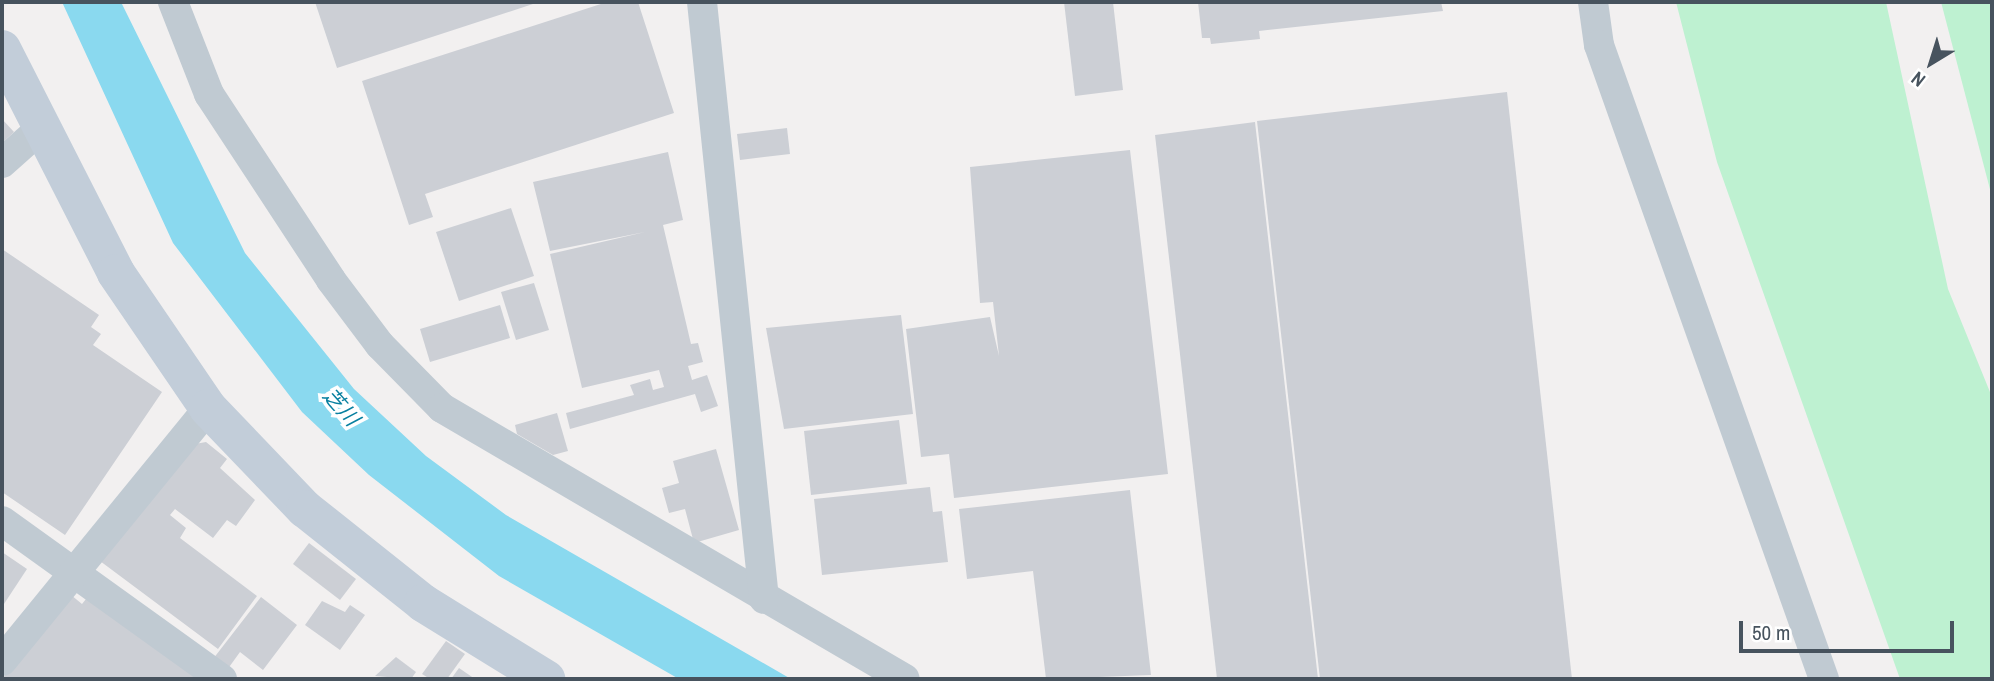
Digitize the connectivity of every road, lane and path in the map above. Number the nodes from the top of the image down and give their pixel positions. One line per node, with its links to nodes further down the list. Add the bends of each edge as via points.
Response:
1 (173, 2): 10 (street, via 209,94 324,268 380,345 442,408)
2 (702, 2): 10 (street)
3 (1593, 2): 15 (street, via 1599,44)
4 (2, 49): 5 (street)
5 (39, 130): 6 (street); 7 (street, via 116,273)
6 (2, 163)
7 (208, 408): 9 (street); 13 (street, via 305,509 380,569)
8 (2, 521): 9 (street)
9 (74, 571): 11 (street); 12 (street)
10 (764, 599): 14 (street)
11 (2, 661)
12 (222, 679)
13 (546, 679)
14 (905, 679)
15 (1824, 679)

